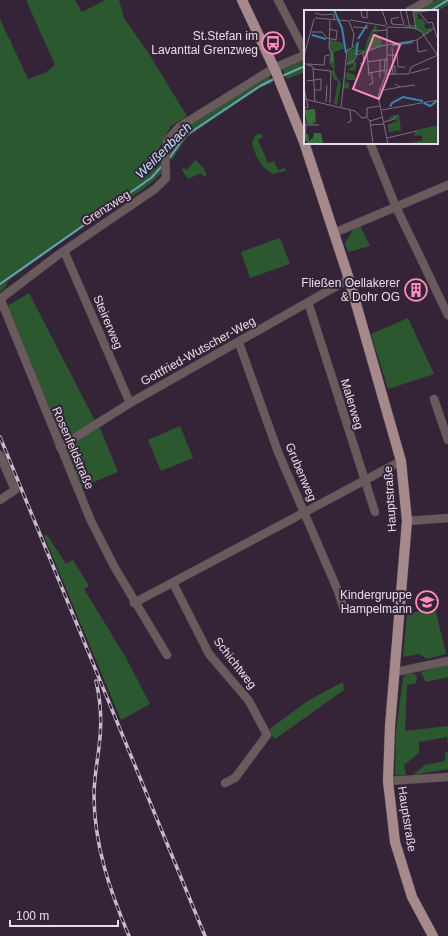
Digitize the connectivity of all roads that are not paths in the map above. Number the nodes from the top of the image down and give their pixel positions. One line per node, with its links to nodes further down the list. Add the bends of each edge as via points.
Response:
1 (242, 0): 7 (main road, Hauptstraße)
2 (278, 0): 5 (street)
3 (429, 0): 4 (street)
4 (412, 10)
5 (304, 50)
6 (304, 56): 7 (street, Grenzweg)
7 (275, 70): 8 (main road, Hauptstraße); 14 (street, Grenzweg, via 179,126 167,141 166,178 155,189)
8 (304, 142)
9 (305, 144): 13 (main road, Hauptstraße)
10 (370, 144): 12 (street)
11 (448, 185): 12 (street)
12 (396, 207): 13 (street); 18 (street)
13 (334, 232): 15 (main road, Hauptstraße)
14 (64, 251): 16 (street, Grenzweg); 21 (street, Steirerweg)
15 (349, 279): 17 (street, Gottfried-Wutscher-Weg); 25 (main road, Hauptstraße)
16 (0, 298): 23 (street, Rosenfeldstraße)
17 (308, 302): 19 (street, Gottfried-Wutscher-Weg); 26 (street, Malerweg)
18 (448, 315)
19 (239, 343): 21 (street, Gottfried-Wutscher-Weg); 29 (street, Grubenweg, via 278,452)
20 (434, 399): 22 (street)
21 (130, 404): 23 (street, Gottfried-Wutscher-Weg)
22 (448, 440)
23 (60, 447): 33 (street, Rosenfeldstraße, via 91,521)
24 (0, 454): 27 (street, via 15,490)
25 (401, 461): 26 (street); 31 (main road, Hauptstraße)
26 (366, 481): 28 (street, Malerweg); 29 (street)
27 (0, 500)
28 (375, 512)
29 (305, 513): 32 (street); 34 (street, Grubenweg)
30 (448, 518): 31 (street)
31 (407, 521): 37 (main road, Hauptstraße)
32 (173, 583): 33 (street); 40 (street, Schichtweg, via 209,654 249,701 267,735 235,778)
33 (134, 603): 35 (street, Rosenfeldstraße)
34 (344, 610)
35 (167, 655)
36 (448, 660): 37 (street)
37 (396, 672): 39 (main road, Hauptstraße, via 390,726)
38 (448, 777): 39 (street)
39 (388, 781): 41 (main road, Hauptstraße, via 395,842 412,897)
40 (225, 783)
41 (433, 936)

